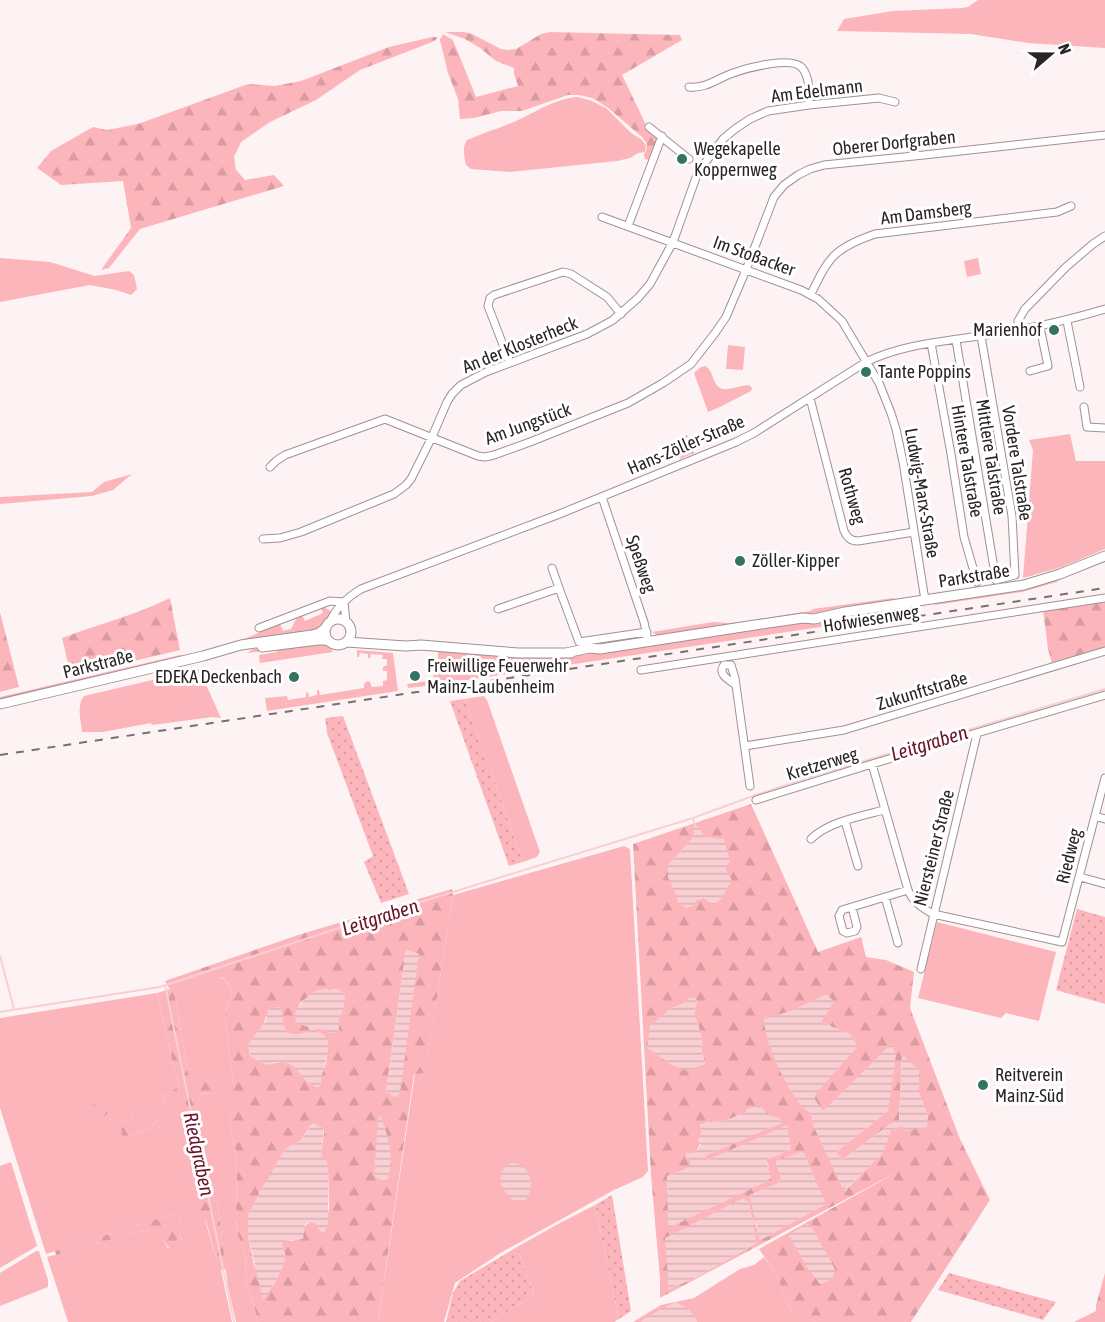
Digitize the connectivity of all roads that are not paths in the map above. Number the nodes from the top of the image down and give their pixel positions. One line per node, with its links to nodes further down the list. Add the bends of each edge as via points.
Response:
1 (689, 87): 3 (street, via 789,62 800,64 805,70)
2 (895, 102): 3 (street, Am Edelmann, via 879,98)
3 (809, 105): 12 (street, Am Edelmann, via 768,111 723,139 696,178)
4 (649, 127): 6 (street)
5 (1105, 135): 13 (street, Oberer Dorfgraben, via 810,169 784,185 774,198)
6 (662, 136): 7 (street); 10 (street)
7 (689, 159)
8 (1071, 206): 14 (street, Am Damsberg, via 1057,212 860,239 829,261)
9 (602, 217): 10 (street, Im Stoßacker)
10 (628, 225): 12 (street, Im Stoßacker)
11 (1105, 236): 19 (street, via 1066,267 1025,309)
12 (673, 242): 13 (street, Im Stoßacker); 16 (street, An der Klosterheck, via 650,284)
13 (746, 270): 14 (street, Im Stoßacker); 30 (street, Am Jungstück, via 726,316 690,364 628,402 485,457)
14 (811, 294): 23 (street, Im Stoßacker, via 842,321)
15 (1105, 309): 17 (street, Hans-Zöller-Straße)
16 (621, 314): 24 (street, An der Klosterheck, via 587,334); 24 (street, via 607,297 564,272 494,295 488,306)
17 (1067, 321): 18 (street, Hans-Zöller-Straße); 26 (street)
18 (1040, 327): 19 (street, Hans-Zöller-Straße); 25 (street, via 1048,366)
19 (1018, 330): 20 (street, Hans-Zöller-Straße)
20 (981, 336): 21 (street, Hans-Zöller-Straße); 37 (street, Vordere Talstraße, via 1012,516 1016,575)
21 (956, 340): 22 (street, Hans-Zöller-Straße); 37 (street, Mittlere Talstraße)
22 (931, 343): 23 (street, Hans-Zöller-Straße); 38 (street, Hintere Talstraße, via 964,537)
23 (866, 362): 27 (street, Hans-Zöller-Straße); 33 (street, Ludwig-Marx-Straße, via 879,383 896,429)
24 (510, 363): 30 (street, An der Klosterheck, via 461,385 447,402)
25 (1030, 371)
26 (1080, 387)
27 (810, 398): 32 (street, Hans-Zöller-Straße, via 736,442); 33 (street, Rothweg, via 847,536 858,541)
28 (1084, 407): 29 (street, via 1088,428)
29 (1105, 428)
30 (432, 437): 31 (street, Am Jungstück, via 380,419 285,455); 34 (street, An der Klosterheck, via 411,479 394,494 301,532)
31 (270, 467)
32 (602, 497): 42 (street, Hans-Zöller-Straße, via 361,589); 47 (street, Speßweg)
33 (914, 532): 41 (street, Ludwig-Marx-Straße)
34 (263, 539)
35 (1105, 556): 41 (main road, Parkstraße, via 1024,585)
36 (552, 568): 39 (street)
37 (996, 580)
38 (976, 582)
39 (559, 588): 43 (street); 47 (street, via 579,642)
40 (1105, 598): 53 (street, Hofwiesenweg)
41 (925, 600): 47 (main road, Parkstraße, via 814,619)
42 (344, 602): 44 (street, Hans-Zöller-Straße); 45 (street); 46 (street, Hans-Zöller-Straße, via 330,601)
43 (498, 609)
44 (328, 625): 45 (main road, via 336,620); 48 (main road); 52 (main road, Parkstraße, via 312,635 241,645)
45 (348, 626): 49 (main road); 50 (main road, Parkstraße, via 365,637)
46 (259, 628)
47 (647, 637): 50 (main road, Parkstraße, via 576,654)
48 (328, 641): 49 (main road, via 337,645); 52 (main road, Parkstraße)
49 (346, 642): 50 (main road, Parkstraße)
50 (420, 645)
51 (1105, 651): 58 (street, Zukunftstraße, via 844,730)
52 (203, 656): 56 (main road, Parkstraße)
53 (727, 661): 54 (street, Hofwiesenweg); 58 (street, via 721,672 736,685)
54 (641, 670)
55 (1105, 695): 57 (street, Kretzerweg)
56 (0, 704)
57 (977, 734): 59 (street, Kretzerweg); 74 (street, Niersteiner Straße)
58 (745, 746): 61 (street)
59 (872, 764): 62 (street, Kretzerweg); 63 (street)
60 (1105, 778): 64 (street, Riedweg)
61 (750, 786)
62 (756, 800)
63 (884, 810): 66 (street); 71 (street)
64 (1095, 816): 65 (street); 69 (street, Riedweg)
65 (1105, 819)
66 (845, 821): 67 (street); 68 (street)
67 (811, 839)
68 (858, 866)
69 (1080, 877): 70 (street); 74 (street, Riedweg, via 1062,942)
70 (1105, 884)
71 (908, 890): 72 (street); 74 (street, via 918,905)
72 (885, 897): 73 (street); 75 (street)
73 (852, 907)
74 (933, 914): 76 (street, Niersteiner Straße)
75 (898, 942)
76 (921, 969)

